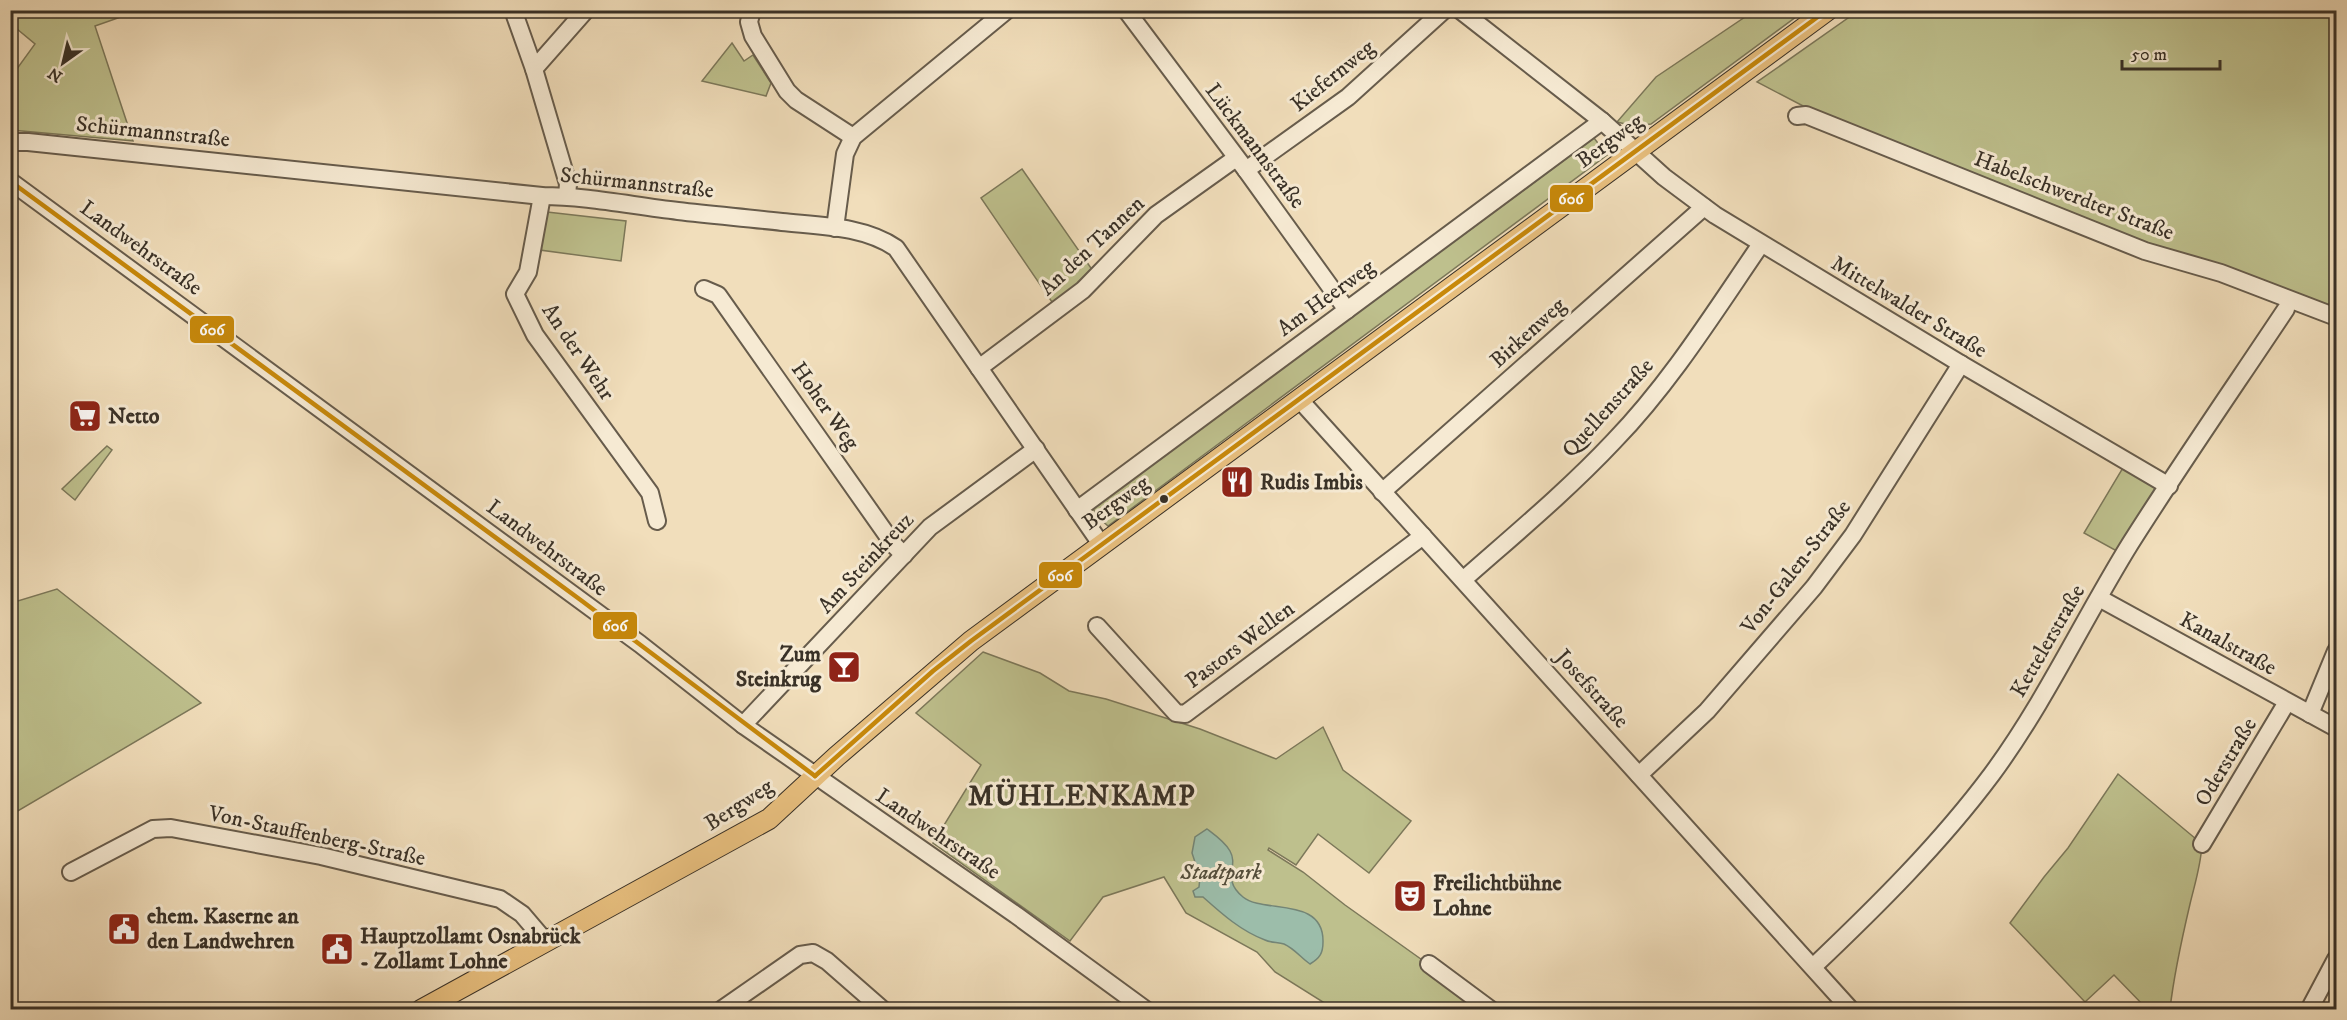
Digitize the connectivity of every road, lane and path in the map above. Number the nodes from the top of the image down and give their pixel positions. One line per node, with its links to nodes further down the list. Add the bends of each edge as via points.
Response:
1 (513, 10): 9 (street)
2 (586, 10): 9 (street)
3 (752, 10): 12 (street, via 749,22 753,36 787,91)
4 (1007, 10): 12 (street)
5 (1126, 10): 15 (street, Lückmannstraße)
6 (1444, 10): 15 (street, Kiefernweg, via 1348,97)
7 (1460, 10): 11 (street, Mittelwalder Straße)
8 (1828, 10): 14 (main road, Bergweg)
9 (534, 69): 18 (street, via 568,184)
10 (1797, 116): 25 (street, Habelschwerdter Straße, via 1806,115 2145,250)
11 (1602, 121): 14 (street, Mittelwalder Straße); 24 (street, Am Heerweg)
12 (853, 137): 20 (street, via 845,154)
13 (10, 142): 17 (street, Schürmannstraße)
14 (1635, 153): 19 (street, Mittelwalder Straße); 28 (main road, Bergweg)
15 (1241, 164): 24 (street, Lückmannstraße); 27 (street, An den Tannen, via 1156,215 1083,290)
16 (10, 181): 43 (street, Landwehrstraße, via 640,644)
17 (542, 196): 18 (street, Schürmannstraße); 33 (street, An der Wehr, via 528,272 515,294 535,335 650,493)
18 (567, 196): 20 (street, Schürmannstraße)
19 (1704, 207): 21 (street, Mittelwalder Straße); 31 (street, Birkenweg)
20 (835, 228): 27 (street, Schürmannstraße, via 869,234 896,248)
21 (1761, 244): 26 (street, Mittelwalder Straße); 37 (street, Quellenstraße, via 1692,345 1614,441)
22 (704, 290): 36 (street, Hoher Weg, via 718,295)
23 (2286, 309): 30 (street, Kettelerstraße)
24 (1347, 310): 32 (street, Am Heerweg)
25 (2337, 316)
26 (1961, 364): 30 (street, Mittelwalder Straße); 45 (street, Von-Galen-Straße, via 1853,535 1814,587 1707,711)
27 (979, 368): 29 (street, Schürmannstraße)
28 (1299, 399): 31 (street, Josefstraße); 35 (main road, Bergweg)
29 (1036, 449): 32 (street, Schürmannstraße); 36 (street, Am Steinkreuz, via 940,519)
30 (2169, 486): 38 (street, Kettelerstraße)
31 (1382, 492): 34 (street, Josefstraße)
32 (1077, 510): 35 (street, Schürmannstraße)
33 (657, 521)
34 (1423, 536): 37 (street, Josefstraße); 39 (street, Pastors Wellen, via 1185,714 1176,713)
35 (1101, 544): 46 (main road, Bergweg, via 933,671)
36 (904, 555): 43 (street, Am Steinkreuz)
37 (1463, 580): 45 (street, Josefstraße)
38 (2099, 598): 41 (street, Kanalstraße); 52 (street, Kettelerstraße, via 1992,774 1882,901)
39 (1097, 626)
40 (2337, 651): 42 (street)
41 (2287, 702): 42 (street, Kanalstraße); 47 (street, Oderstraße)
42 (2310, 714): 44 (street, Kanalstraße)
43 (743, 725): 46 (street, Landwehrstraße)
44 (2337, 728)
45 (1639, 775): 52 (street, Josefstraße)
46 (815, 776): 49 (main road, Bergweg, via 752,830); 56 (street, Landwehrstraße)
47 (2202, 844)
48 (71, 872): 49 (street, Von-Stauffenberg-Straße, via 153,829 171,828 321,856 500,899 522,914)
49 (545, 941): 53 (main road, Bergweg)
50 (2337, 959): 59 (street)
51 (1429, 963): 57 (street)
52 (1813, 968): 58 (street, Josefstraße)
53 (421, 1010)
54 (721, 1010): 55 (street, via 800,955 813,953)
55 (883, 1010)
56 (1146, 1010)
57 (1491, 1010)
58 (1851, 1010)
59 (2309, 1010)

